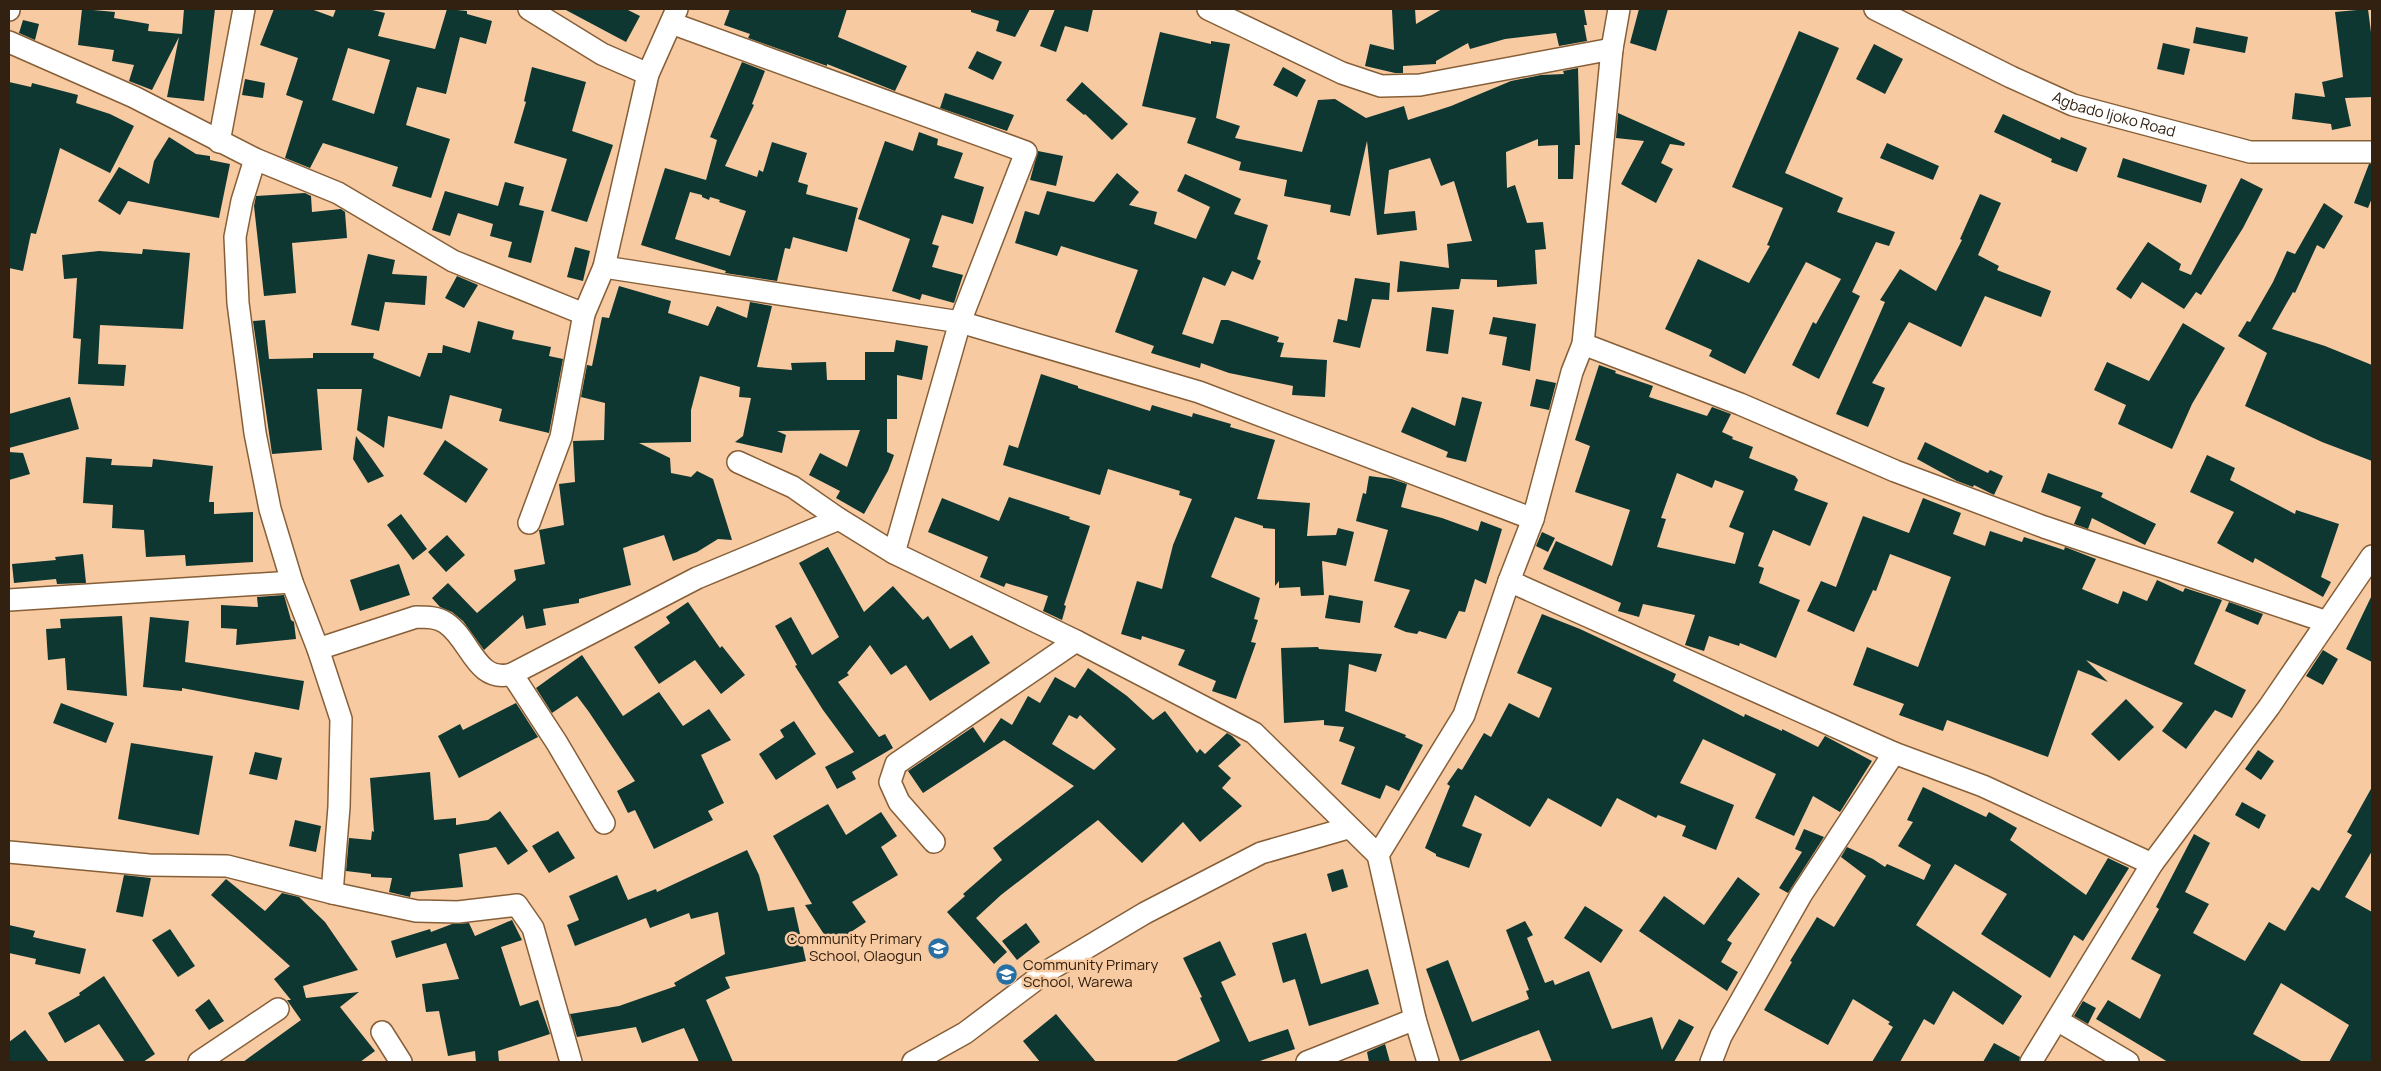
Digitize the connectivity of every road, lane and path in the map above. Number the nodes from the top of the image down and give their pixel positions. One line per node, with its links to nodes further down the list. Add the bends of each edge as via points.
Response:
1 (244, 9): 10 (street)
2 (529, 9): 9 (street, via 602,54)
3 (1208, 9): 8 (street, via 1342,73 1381,86 1420,85)
4 (1619, 9): 8 (street)
5 (1875, 9): 11 (street, Agbado Ijoko Road, via 2073,105 2250,152)
6 (674, 16): 9 (street); 15 (street, via 1026,152)
7 (9, 42): 10 (street, via 134,97)
8 (1612, 49): 16 (street)
9 (648, 74): 13 (street)
10 (219, 142): 12 (street)
11 (2372, 152)
12 (255, 159): 14 (street, via 338,193 454,261); 24 (street, via 235,237 238,303 254,433 270,509)
13 (604, 266): 14 (street); 15 (street)
14 (584, 314): 20 (street, via 561,437)
15 (960, 322): 19 (street, via 1199,392); 21 (street)
16 (1583, 344): 19 (street, via 1572,372); 26 (street, via 2044,527)
17 (738, 462): 18 (street, via 793,487)
18 (839, 519): 21 (street); 29 (street, via 696,578)
19 (1533, 519): 23 (street)
20 (528, 523)
21 (894, 553): 27 (street)
22 (2372, 556): 26 (street)
23 (1509, 581): 30 (street); 35 (street, via 1464,715)
24 (292, 582): 25 (street); 28 (street)
25 (10, 594)
26 (2327, 622): 36 (street, via 2269,707)
27 (1076, 642): 32 (street, via 1254,733); 33 (street, via 896,764 890,782 900,802)
28 (318, 649): 29 (street, via 416,617 433,617 447,624 488,674 500,677); 37 (street, via 341,719 339,807)
29 (512, 674): 31 (street)
30 (1894, 753): 36 (street, via 1982,786); 48 (street, via 1802,895 1721,1036)
31 (604, 823)
32 (1348, 828): 35 (street); 45 (street, via 1262,853 1145,913 1046,972 965,1033)
33 (934, 842)
34 (9, 852): 37 (street, via 149,864 227,866)
35 (1378, 855): 39 (street)
36 (2152, 864): 40 (street)
37 (332, 893): 44 (street, via 416,911 458,912 517,905 532,928)
38 (278, 1009): 42 (street)
39 (1415, 1019): 46 (street); 47 (street)
40 (2057, 1020): 49 (street); 50 (street)
41 (382, 1032): 43 (street)
42 (199, 1062)
43 (401, 1062)
44 (571, 1062)
45 (913, 1062)
46 (1307, 1062)
47 (1428, 1062)
48 (1711, 1062)
49 (2031, 1062)
50 (2128, 1062)

